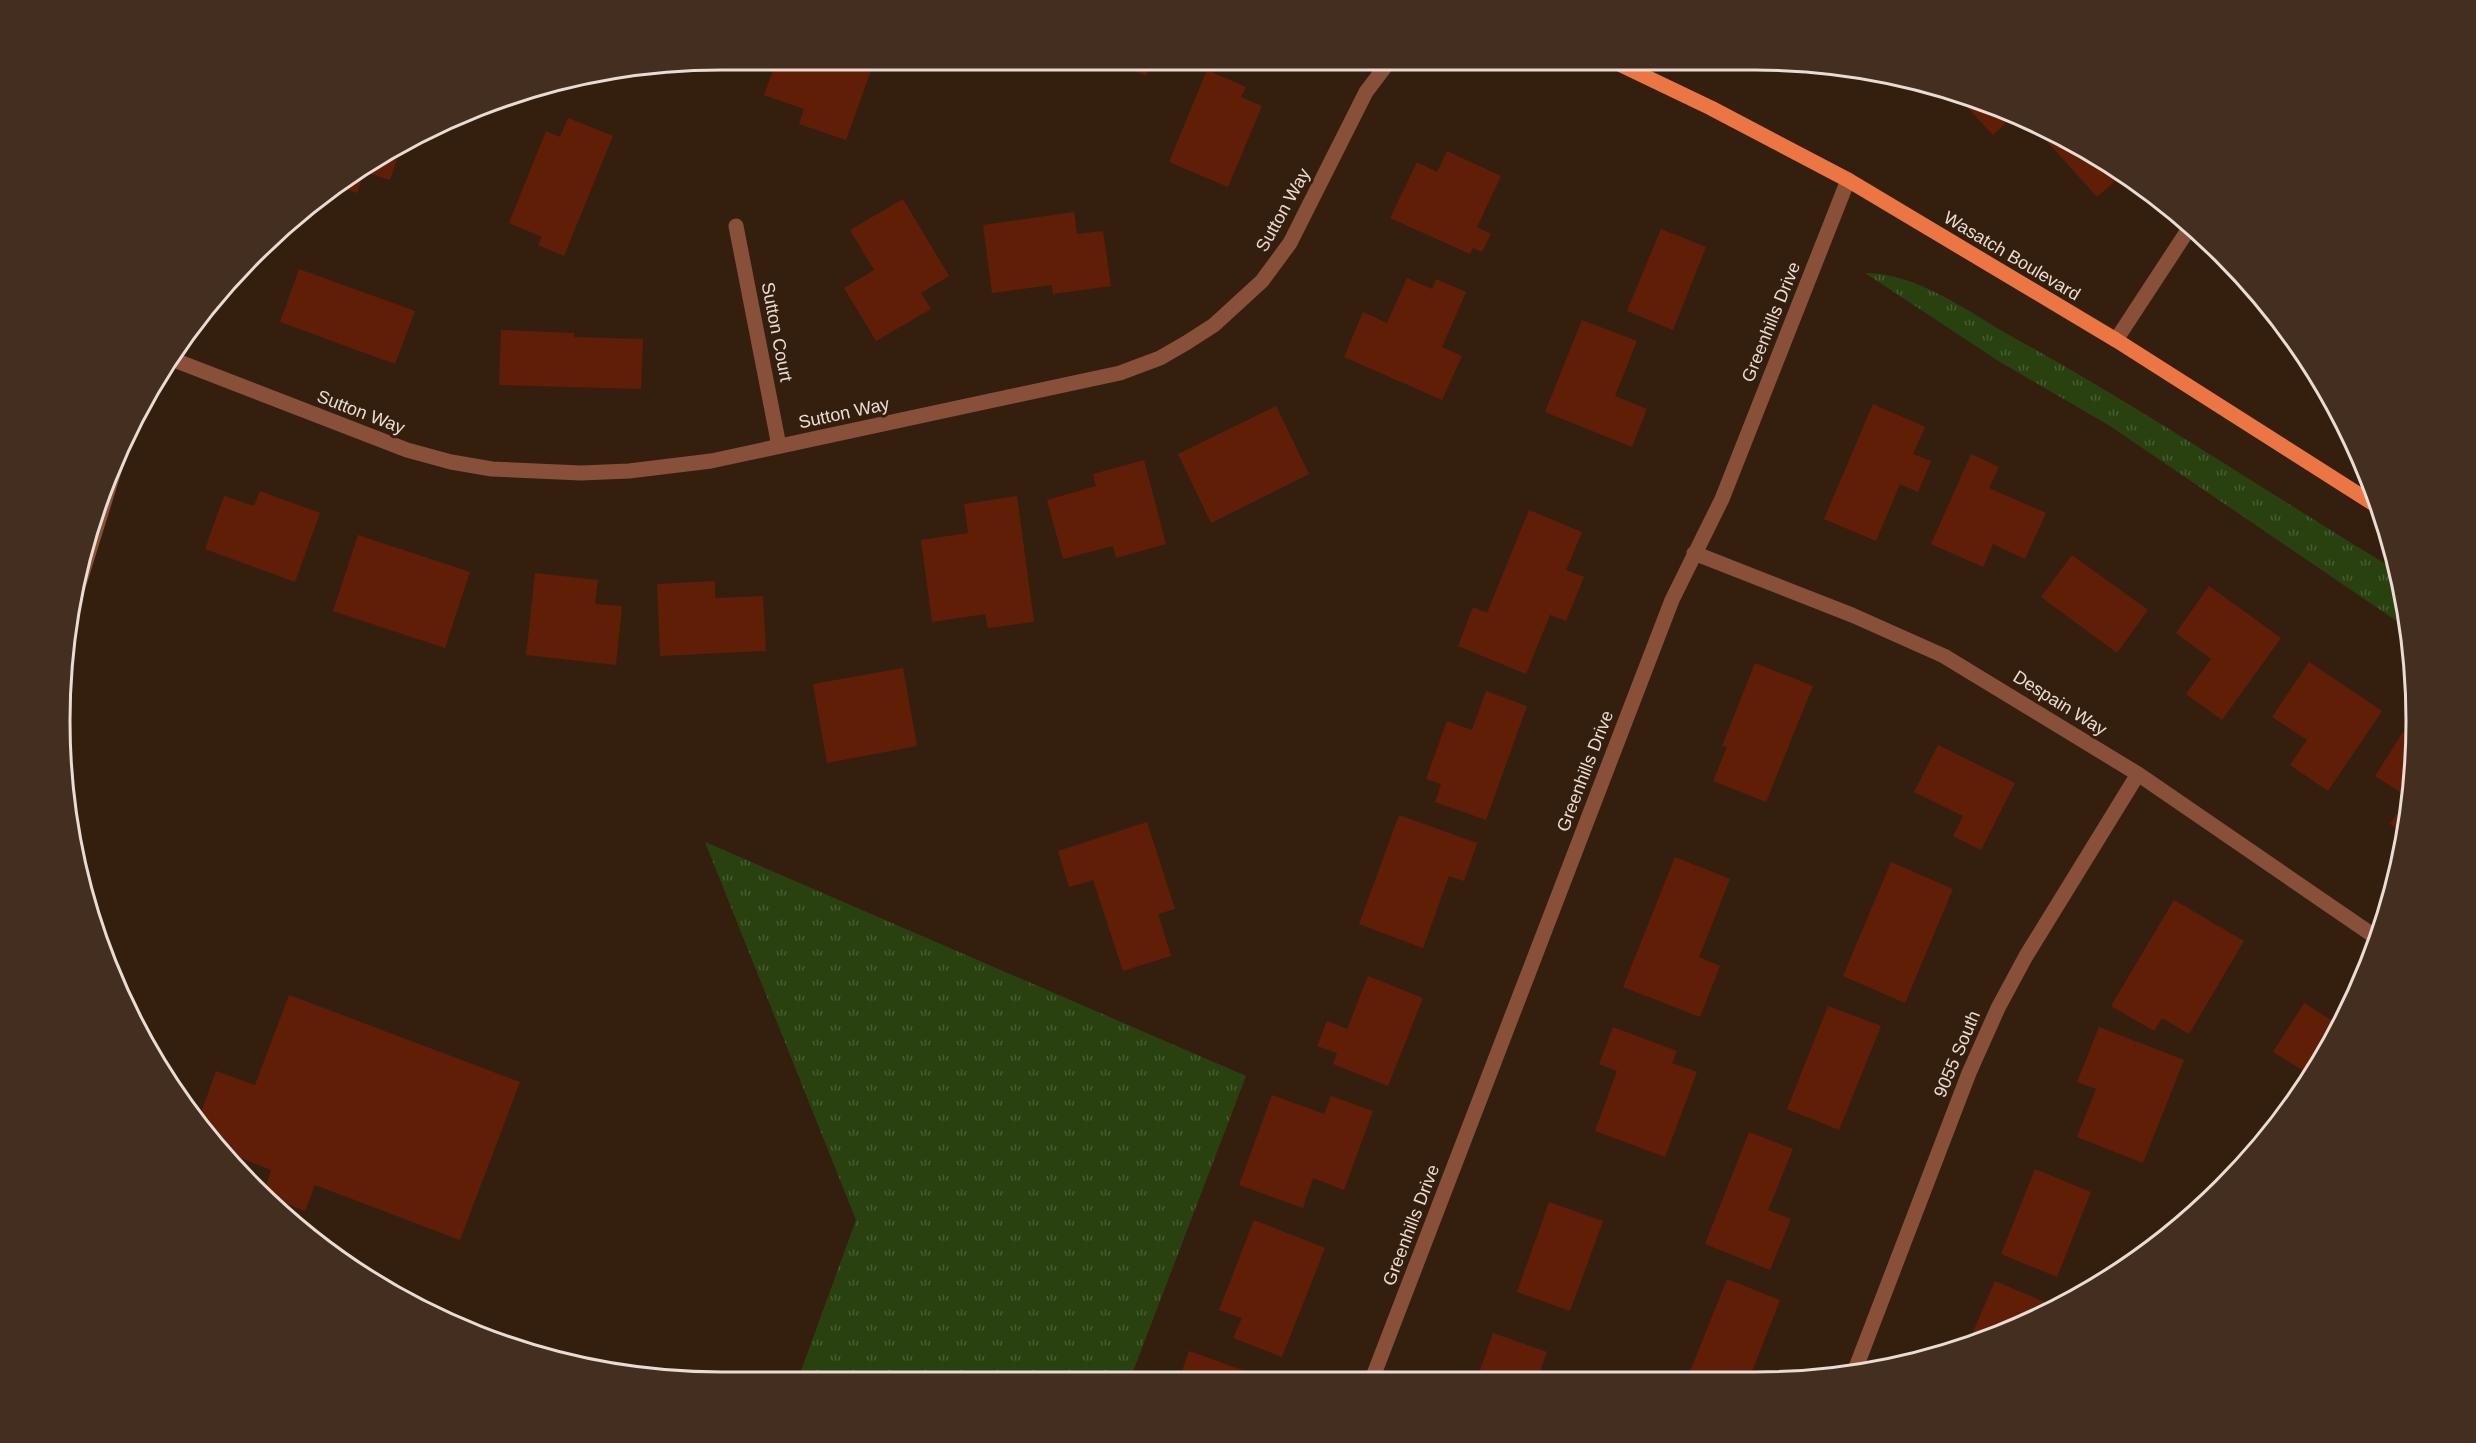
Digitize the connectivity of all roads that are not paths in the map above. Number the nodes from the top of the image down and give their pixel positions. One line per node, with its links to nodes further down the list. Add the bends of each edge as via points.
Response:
1 (1383, 70): 8 (street, Sutton Way, via 1366,92 1301,223 1277,262 1214,325 1186,343 1120,373)
2 (1632, 70): 3 (main road, Wasatch Boulevard)
3 (1848, 180): 6 (main road, Wasatch Boulevard); 10 (street, Greenhills Drive, via 1722,499)
4 (736, 226): 8 (street, Sutton Court)
5 (2186, 234): 6 (street)
6 (2116, 340): 9 (main road, Wasatch Boulevard)
7 (179, 362): 8 (street, Sutton Way, via 407,450 492,469 558,473 629,471)
8 (779, 446)
9 (2366, 499)
10 (1694, 553): 11 (street, Despain Way, via 1944,656); 14 (street, Greenhills Drive, via 1668,611)
11 (2138, 774): 12 (street, Despain Way); 13 (street, 9055 South, via 1998,1008 1969,1073)
12 (2370, 933)
13 (1857, 1364)
14 (1375, 1372)

